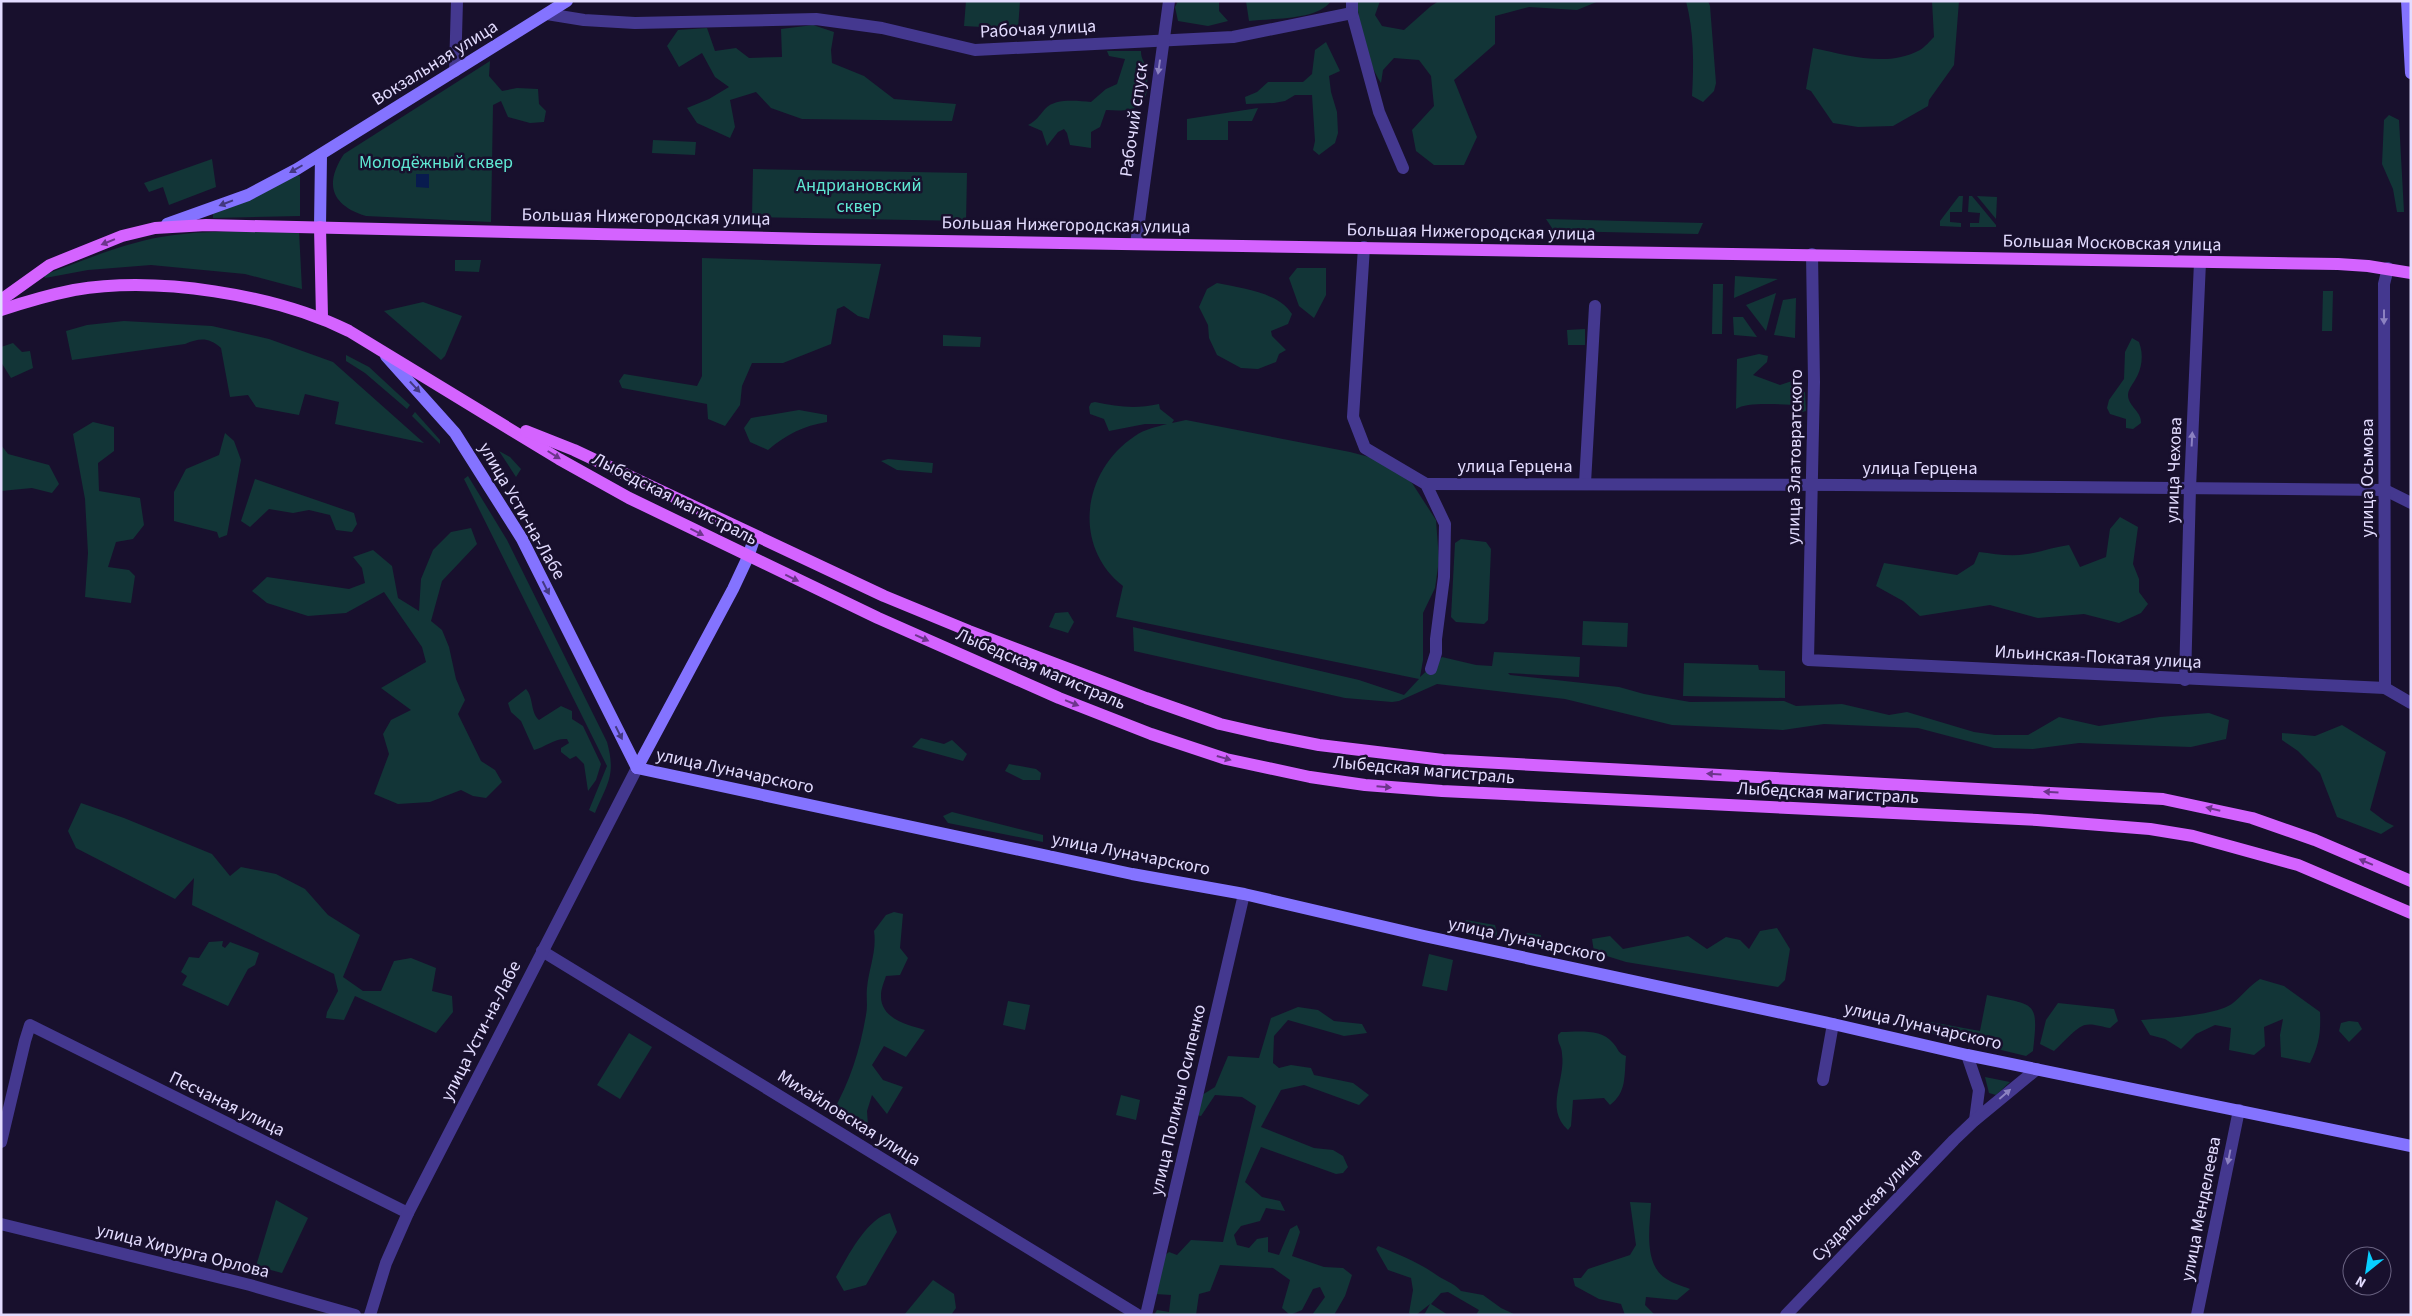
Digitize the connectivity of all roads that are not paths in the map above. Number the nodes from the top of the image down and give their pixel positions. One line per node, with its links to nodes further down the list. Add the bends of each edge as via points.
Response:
1 (457, 1): 8 (street)
2 (567, 1): 6 (main road, Вокзальная улица)
3 (1170, 1): 7 (street, Рабочий спуск)
4 (2407, 1): 9 (main road)
5 (1352, 7): 7 (street, Рабочая улица, via 1233,37); 11 (street, via 1379,112)
6 (547, 14): 7 (street, Рабочая улица, via 635,23 816,19 882,28 975,50); 8 (main road, Вокзальная улица)
7 (1163, 40): 14 (street, Рабочий спуск, one-way to 14)
8 (455, 71): 10 (main road, Вокзальная улица)
9 (2411, 73)
10 (321, 155): 12 (main road); 13 (main road, Вокзальная улица, one-way to 13, via 248,195)
11 (1403, 168)
12 (320, 226): 13 (main road, Большая Нижегородская улица); 14 (main road, Большая Нижегородская улица); 23 (main road)
13 (155, 228): 20 (main road, Большая Нижегородская улица, one-way to 20, via 122,236 50,265)
14 (1136, 244): 15 (main road, Большая Нижегородская улица)
15 (1364, 248): 16 (main road, Большая Нижегородская улица); 27 (street, via 1353,417 1365,448)
16 (1812, 254): 17 (main road, Большая Московская улица); 28 (street, улица Златовратского)
17 (2200, 262): 18 (main road, Большая Московская улица); 29 (street, улица Чехова, one-way to 17)
18 (2388, 268): 19 (main road, Большая Московская улица); 30 (street, улица Осьмова, one-way to 30, via 2384,284)
19 (2411, 273)
20 (1, 300)
21 (1595, 306): 26 (street)
22 (1, 310): 23 (main road, via 76,290 129,286 177,288 251,298)
23 (322, 317): 24 (main road, улица Усти-на-Лабе)
24 (382, 351): 25 (main road, Лыбедская магистраль); 39 (main road, улица Усти-на-Лабе, one-way to 39, via 455,433 522,539)
25 (498, 420): 32 (main road, Лыбедская магистраль, via 574,450); 33 (main road, Лыбедская магистраль, one-way to 33, via 559,459 630,498)
26 (1586, 483): 27 (street, улица Герцена); 28 (street, улица Герцена)
27 (1426, 484): 35 (street, via 1445,524 1444,578 1436,653)
28 (1812, 484): 29 (street, улица Герцена); 34 (street, улица Златовратского)
29 (2190, 488): 30 (street, улица Герцена); 36 (street, улица Чехова)
30 (2385, 490): 31 (street, улица Герцена); 37 (street, улица Осьмова)
31 (2411, 503)
32 (755, 536): 33 (main road, улица Усти-на-Лабе); 40 (main road, Лыбедская магистраль, one-way to 32, via 2315,840 2252,818 2163,799 1444,760 1319,745 1268,735 1220,724 970,631 884,596)
33 (748, 557): 39 (main road, улица Усти-на-Лабе); 42 (main road, Лыбедская магистраль, one-way to 42, via 1087,709 1226,759 1365,785 1442,792 2037,820 2150,829 2193,836 2298,865)
34 (1808, 660): 36 (street, Ильинская-Покатая улица)
35 (1431, 669)
36 (2185, 680): 37 (street, Ильинская-Покатая улица)
37 (2385, 688): 38 (street)
38 (2411, 703)
39 (636, 768): 41 (main road, улица Луначарского, via 1132,874); 43 (street, улица Усти-на-Лабе)
40 (2411, 881)
41 (1244, 894): 44 (main road, улица Луначарского); 57 (street, улица Полины Осипенко)
42 (2411, 913)
43 (542, 951): 52 (street, улица Усти-на-Лабе); 56 (street, Михайловская улица)
44 (1833, 1024): 45 (main road, улица Луначарского); 47 (street)
45 (1967, 1055): 46 (main road, улица Луначарского); 49 (street, via 1979,1090)
46 (2037, 1069): 48 (main road, улица Луначарского); 49 (street, Суздальская улица, one-way to 46)
47 (1823, 1080)
48 (2239, 1110): 51 (main road, улица Луначарского); 59 (street, улица Менделеева, one-way to 59)
49 (1975, 1120): 58 (street, Суздальская улица)
50 (1, 1142): 52 (street, Песчаная улица, via 30,1026)
51 (2411, 1146)
52 (408, 1213): 55 (street, улица Усти-на-Лабе, via 386,1263)
53 (1, 1224): 54 (street, улица Хирурга Орлова, via 250,1285)
54 (354, 1315)
55 (370, 1315)
56 (1138, 1315)
57 (1146, 1315)
58 (1786, 1315)
59 (2197, 1315)

